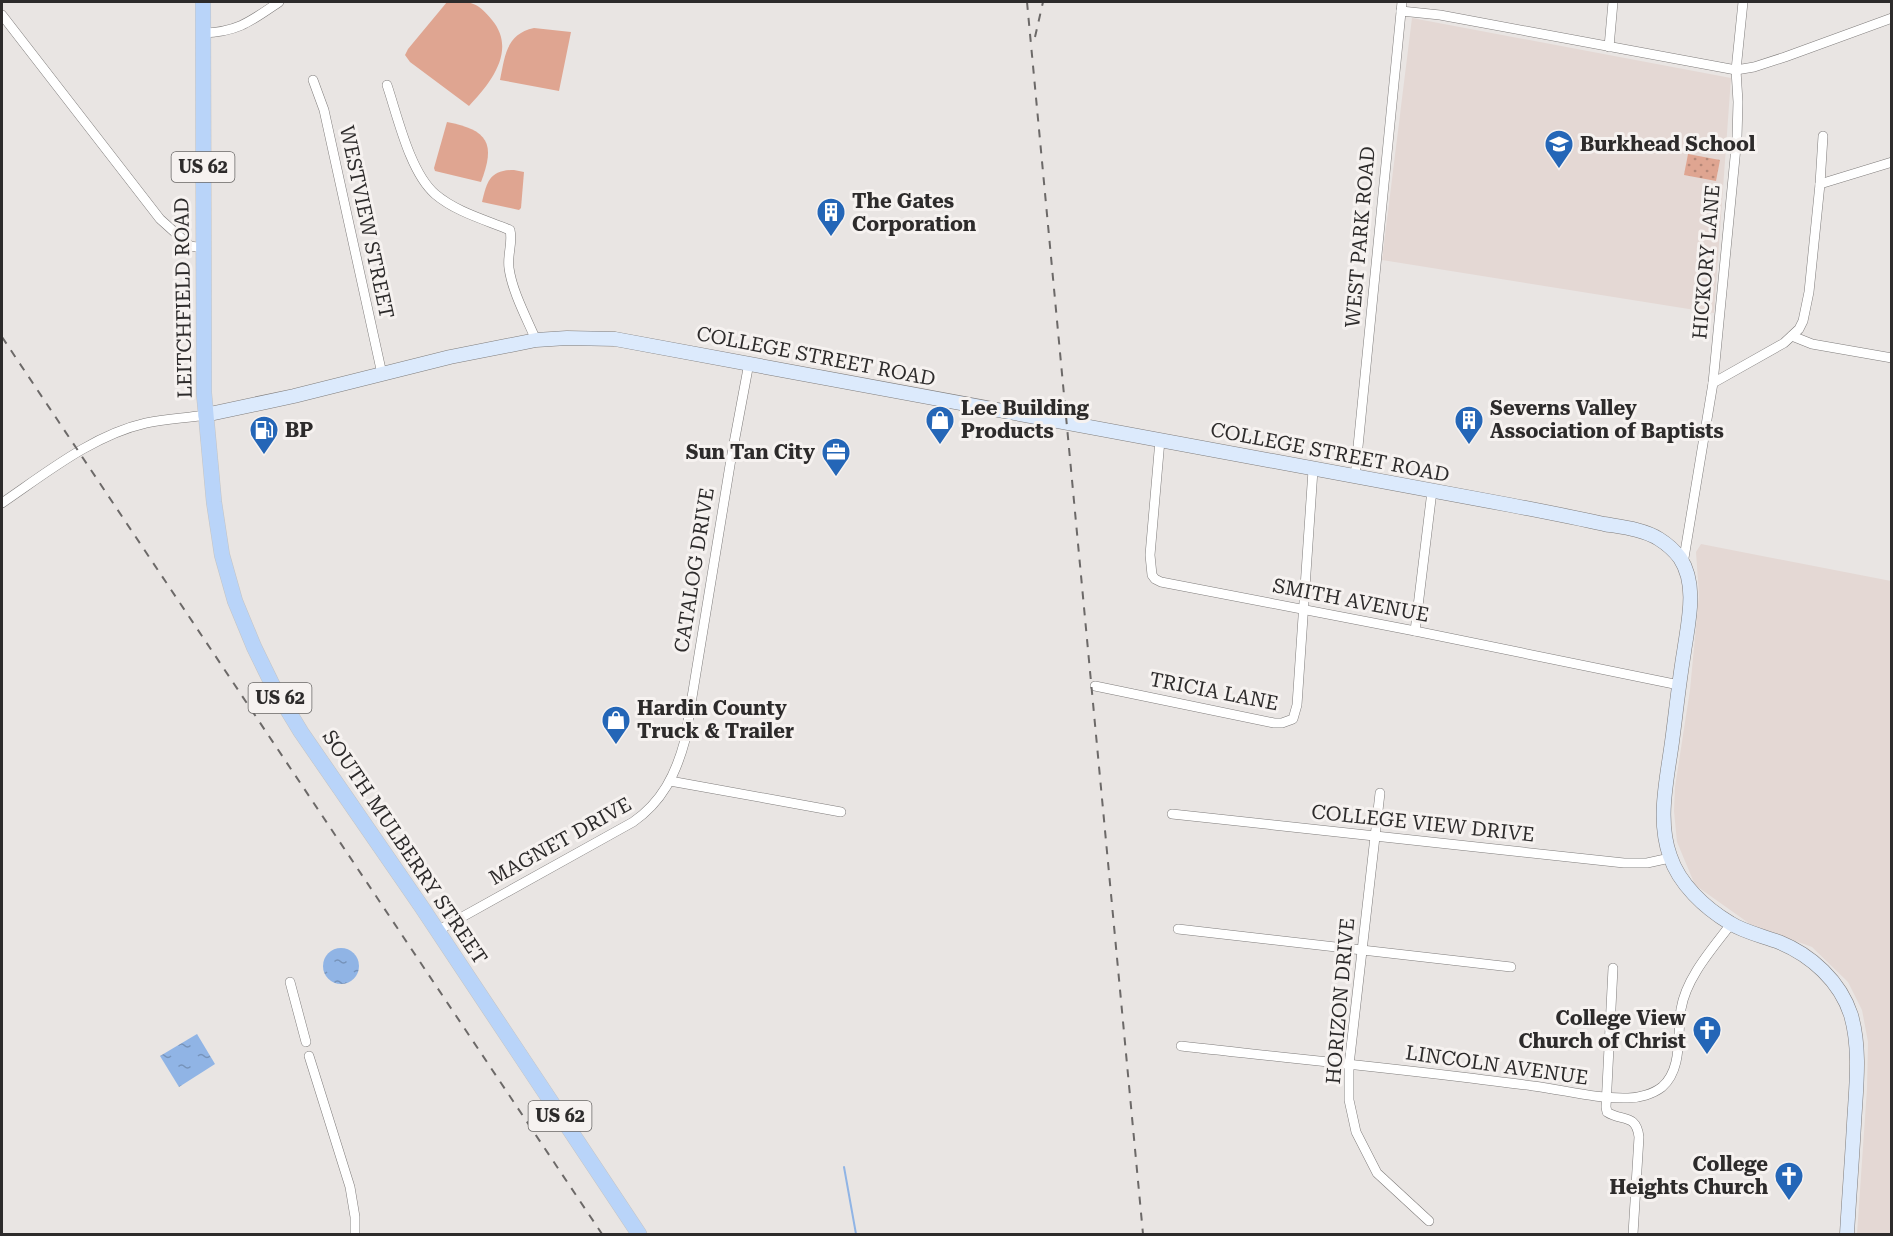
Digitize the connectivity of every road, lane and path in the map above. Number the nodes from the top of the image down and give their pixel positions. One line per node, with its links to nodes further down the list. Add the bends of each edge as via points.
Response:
1 (202, 2): 8 (main road, LEITCHFIELD ROAD / US 62)
2 (279, 2): 8 (street, via 242,26)
3 (1613, 2): 9 (street)
4 (1743, 2): 10 (street, HICKORY LANE)
5 (1402, 6): 9 (street); 26 (street, WEST PARK ROAD)
6 (2, 15): 16 (street, via 160,219 190,246)
7 (1892, 18): 10 (street, via 1785,57)
8 (203, 33): 16 (main road, LEITCHFIELD ROAD / US 62)
9 (1609, 47): 10 (street)
10 (1736, 70): 22 (street, HICKORY LANE, via 1737,137)
11 (313, 80): 21 (street, WESTVIEW STREET, via 324,110)
12 (387, 85): 18 (street, via 413,159 429,188 454,207 510,230 509,268)
13 (1823, 136): 15 (street)
14 (1892, 162): 15 (street)
15 (1820, 184): 17 (street, via 1806,311)
16 (203, 248): 23 (main road, LEITCHFIELD ROAD / US 62)
17 (1792, 336): 19 (street, via 1812,344); 22 (street)
18 (536, 340): 20 (street, COLLEGE STREET ROAD, via 615,339); 21 (street, COLLEGE STREET ROAD)
19 (1892, 358)
20 (749, 363): 24 (street, COLLEGE STREET ROAD); 34 (street, CATALOG DRIVE, via 685,741)
21 (382, 374): 23 (street, COLLEGE STREET ROAD)
22 (1713, 383): 29 (street, HICKORY LANE)
23 (206, 415): 28 (street, via 146,423 121,431 79,452); 42 (main road, SOUTH MULBERRY STREET / US 62, via 222,555 254,647 301,732)
24 (1160, 440): 25 (street, COLLEGE STREET ROAD); 30 (street, SMITH AVENUE, via 1150,555 1155,579 1178,587)
25 (1313, 470): 26 (street, COLLEGE STREET ROAD); 30 (street, TRICIA LANE)
26 (1355, 477): 27 (street, COLLEGE STREET ROAD)
27 (1431, 491): 29 (street, COLLEGE STREET ROAD, via 1644,533 1670,546); 31 (street)
28 (2, 503)
29 (1683, 564): 32 (street, COLLEGE STREET ROAD, via 1690,607)
30 (1304, 610): 31 (street, SMITH AVENUE); 33 (street, TRICIA LANE, via 1297,705 1293,719 1288,722 1274,723)
31 (1414, 631): 32 (street, SMITH AVENUE)
32 (1679, 685): 39 (street, COLLEGE STREET ROAD, via 1664,796 1664,835)
33 (1095, 686)
34 (670, 781): 36 (street); 42 (street, MAGNET DRIVE, via 648,811 633,822)
35 (1380, 793): 38 (street, HORIZON DRIVE)
36 (840, 812)
37 (1172, 814): 38 (street, COLLEGE VIEW DRIVE)
38 (1375, 836): 39 (street, COLLEGE VIEW DRIVE, via 1631,864); 43 (street, HORIZON DRIVE)
39 (1670, 858): 40 (street, COLLEGE STREET ROAD, via 1695,896)
40 (1731, 924): 51 (street, LINCOLN AVENUE, via 1685,993 1675,1064 1669,1080 1644,1096); 56 (street, COLLEGE STREET ROAD, via 1781,943 1819,967 1840,992 1850,1012 1857,1048)
41 (1178, 929): 43 (street)
42 (437, 931): 54 (main road, SOUTH MULBERRY STREET / US 62)
43 (1362, 950): 44 (street); 50 (street, HORIZON DRIVE)
44 (1511, 967)
45 (1613, 968): 51 (street)
46 (290, 982): 47 (street)
47 (306, 1042)
48 (1181, 1046): 50 (street, LINCOLN AVENUE)
49 (309, 1056): 53 (street, via 350,1187)
50 (1349, 1065): 51 (street, LINCOLN AVENUE); 52 (street, HORIZON DRIVE, via 1349,1100 1356,1132 1377,1173)
51 (1607, 1097): 55 (street, via 1607,1112 1630,1119 1638,1129)
52 (1429, 1221)
53 (355, 1234)
54 (639, 1234)
55 (1633, 1234)
56 (1847, 1234)

